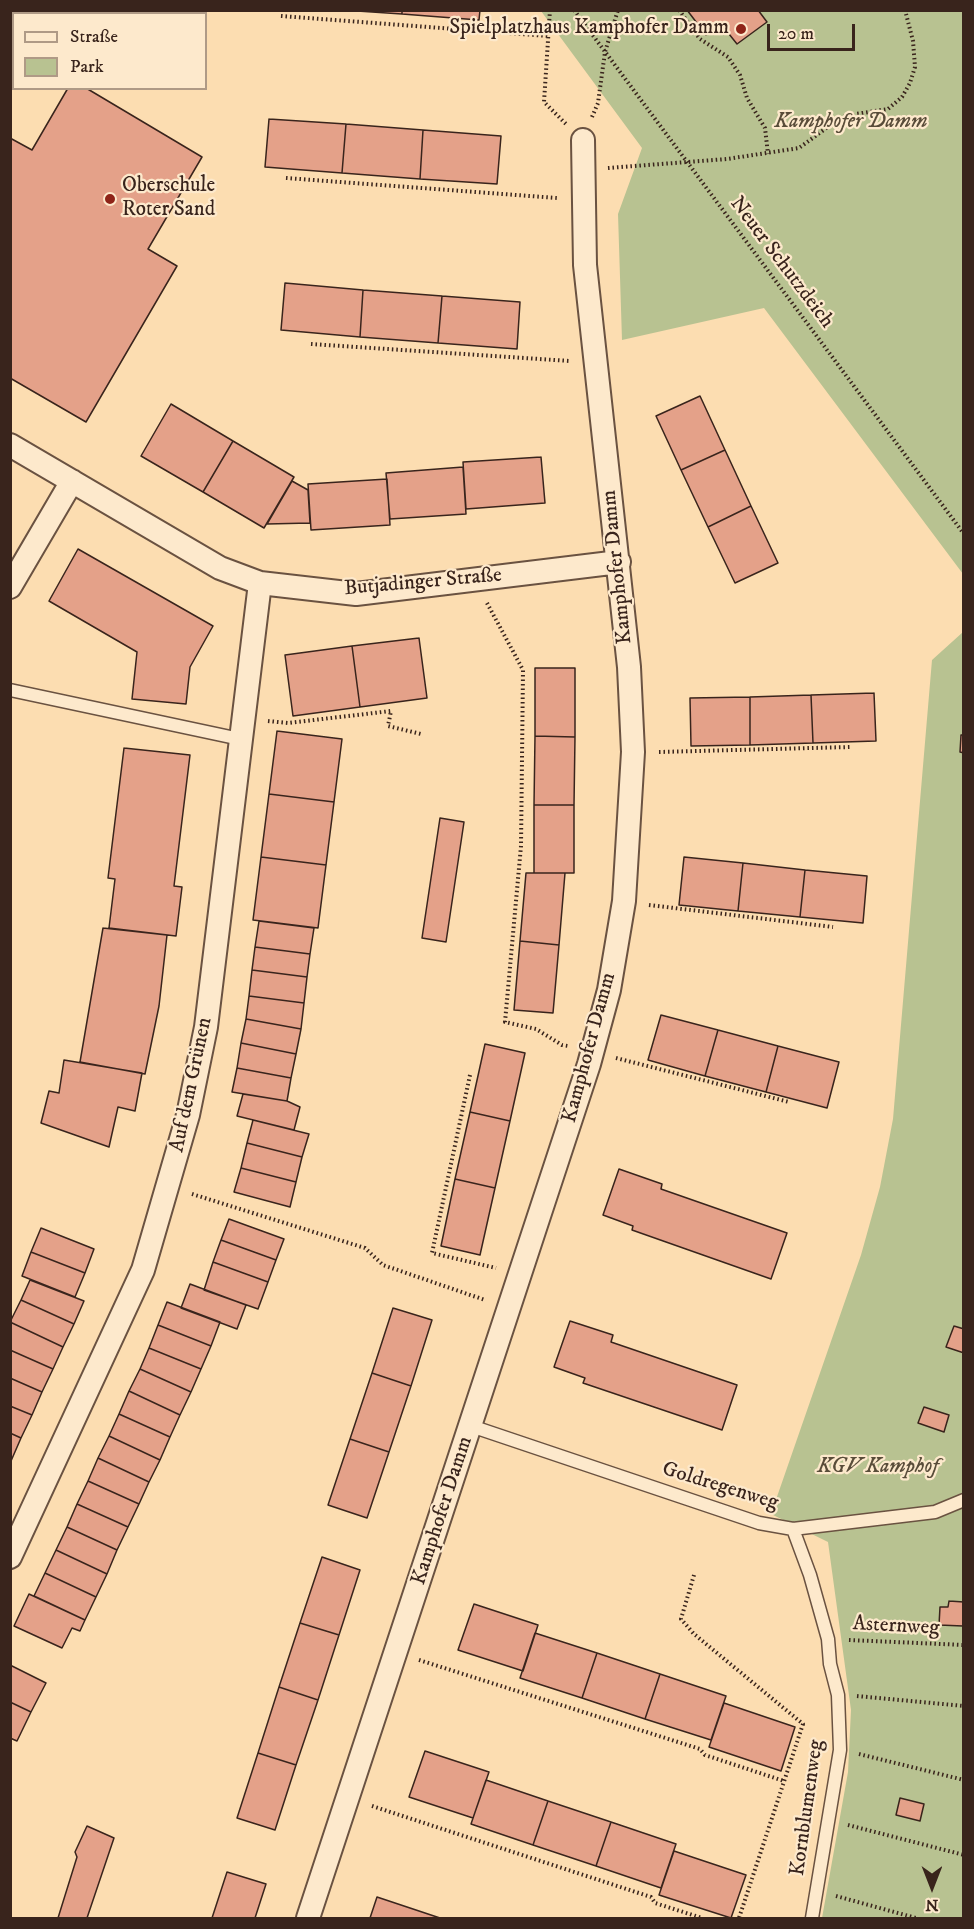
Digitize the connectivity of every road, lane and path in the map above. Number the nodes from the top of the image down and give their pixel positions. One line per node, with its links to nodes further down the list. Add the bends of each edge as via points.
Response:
1 (550, 10): 7 (path)
2 (574, 10): 8 (path, Neuer Schutzdeich)
3 (618, 10): 8 (path)
4 (679, 10): 10 (path, via 700,39 728,57 740,75 747,98 765,128)
5 (905, 10): 10 (path, via 915,67 902,97 888,108 843,116 799,148)
6 (281, 16): 7 (path)
7 (548, 36): 9 (path, via 544,102)
8 (605, 52): 9 (path, via 598,103); 11 (path, Neuer Schutzdeich)
9 (583, 140): 12 (street, Kamphofer Damm)
10 (768, 154): 11 (path)
11 (686, 162): 12 (path); 19 (path, Neuer Schutzdeich)
12 (584, 170): 14 (street, Kamphofer Damm)
13 (286, 178): 14 (path)
14 (584, 200): 16 (street, Kamphofer Damm, via 585,265)
15 (311, 344): 16 (path)
16 (595, 361): 20 (street, Kamphofer Damm)
17 (10, 445): 18 (street, Butjadinger Straße)
18 (72, 481): 22 (street, Butjadinger Straße, via 220,568); 23 (street)
19 (963, 534)
20 (619, 562): 21 (street, Butjadinger Straße); 28 (street, Kamphofer Damm)
21 (475, 580): 22 (street, Butjadinger Straße, via 356,594); 31 (path, via 523,670 521,846 505,1022 536,1029 562,1046)
22 (260, 583): 25 (street, Auf dem Grünen)
23 (10, 587)
24 (10, 690): 25 (lane)
25 (242, 728): 26 (path, via 391,711 388,726); 34 (street, Auf dem Grünen, via 206,1027)
26 (421, 734)
27 (850, 747): 28 (path)
28 (633, 752): 29 (street, Kamphofer Damm)
29 (624, 901): 30 (path); 31 (street, Kamphofer Damm, via 609,990)
30 (832, 927)
31 (593, 1051): 33 (path); 35 (street, Kamphofer Damm)
32 (470, 1075): 35 (path, via 432,1253)
33 (789, 1102)
34 (169, 1186): 36 (path, via 365,1248 383,1265); 40 (street, Auf dem Grünen, via 142,1270)
35 (520, 1275): 36 (street, Kamphofer Damm)
36 (508, 1308): 37 (street, Kamphofer Damm)
37 (471, 1426): 39 (lane, Goldregenweg, via 759,1523); 44 (street, Kamphofer Damm)
38 (963, 1500): 39 (lane, Goldregenweg, via 935,1512)
39 (793, 1529): 42 (lane, Kornblumenweg)
40 (10, 1557)
41 (694, 1575): 49 (path, via 681,1619 803,1724)
42 (828, 1639): 43 (path, Asternweg); 45 (lane, Kornblumenweg)
43 (963, 1645)
44 (396, 1653): 49 (path, via 700,1749 705,1755); 50 (street, Kamphofer Damm)
45 (838, 1695): 46 (path); 47 (lane, Kornblumenweg)
46 (963, 1706)
47 (840, 1750): 48 (path); 51 (lane, Kornblumenweg)
48 (963, 1780)
49 (784, 1781): 56 (path)
50 (348, 1798): 54 (street, Kamphofer Damm); 55 (path, via 651,1897 655,1903)
51 (827, 1819): 52 (path); 53 (lane, Kornblumenweg)
52 (963, 1855)
53 (816, 1890): 57 (lane, Kornblumenweg); 58 (path)
54 (308, 1918)
55 (702, 1918)
56 (739, 1918)
57 (812, 1918)
58 (916, 1918)

